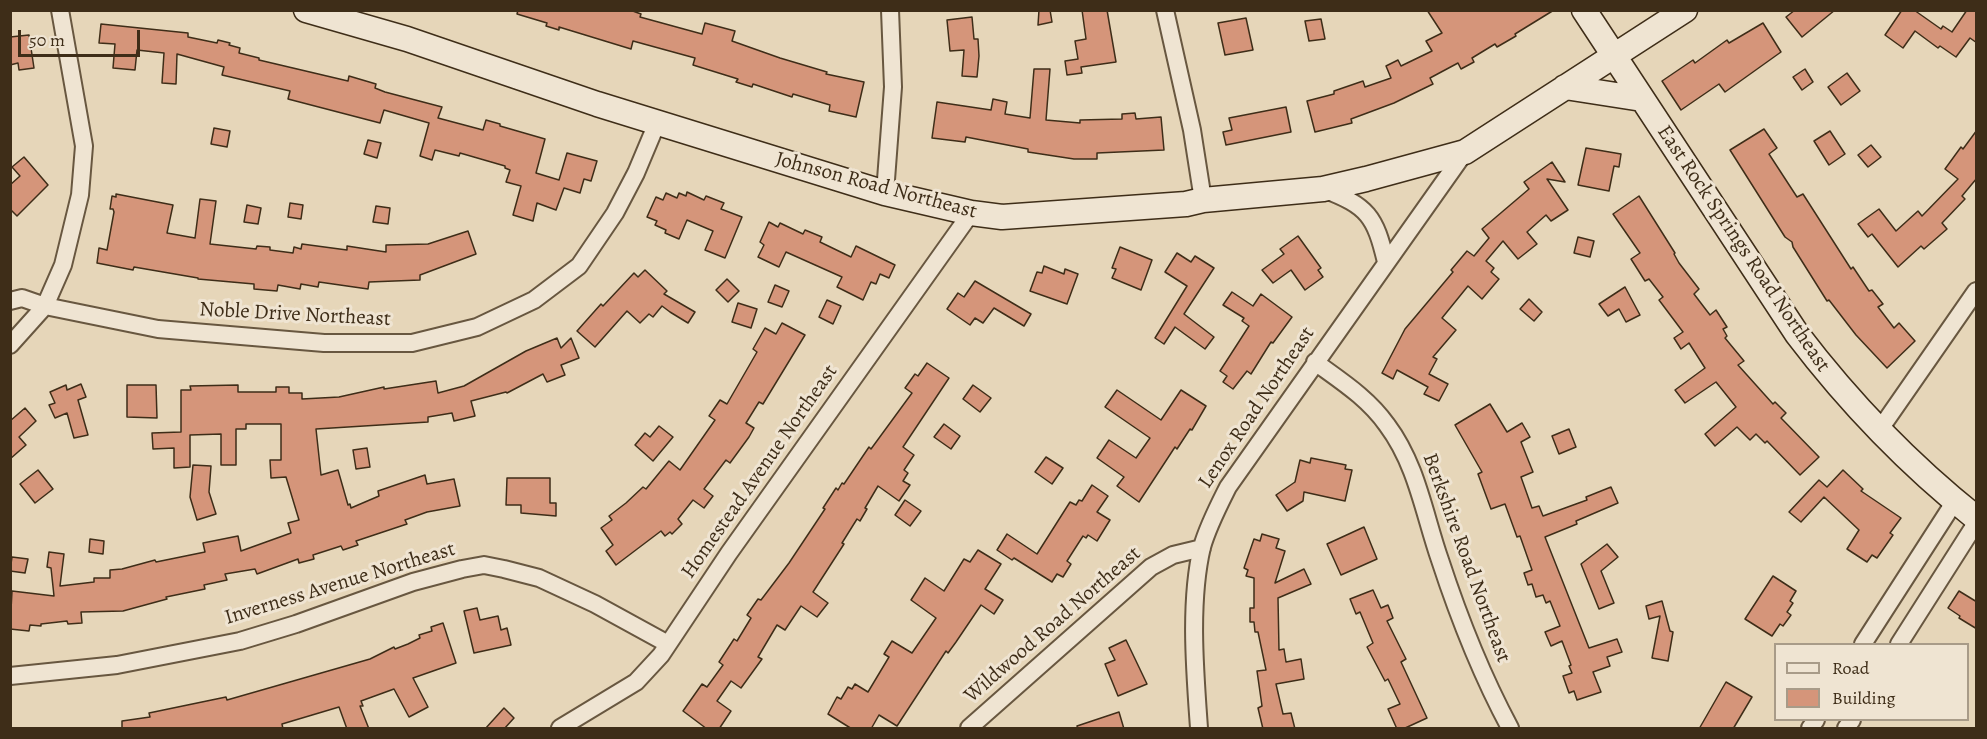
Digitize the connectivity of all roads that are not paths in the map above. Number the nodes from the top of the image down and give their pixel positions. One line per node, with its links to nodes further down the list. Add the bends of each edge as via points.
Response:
1 (60, 10): 19 (street, via 84,146 80,195 69,242)
2 (306, 10): 10 (street, Johnson Road Northeast, via 407,39)
3 (890, 10): 13 (street, via 893,87)
4 (1165, 10): 14 (street)
5 (1584, 10): 7 (street, East Rock Springs Road Northeast)
6 (1685, 10): 7 (street, Johnson Road Northeast)
7 (1613, 55): 8 (street, Johnson Road Northeast); 9 (street, East Rock Springs Road Northeast)
8 (1565, 87): 9 (street); 11 (street, Johnson Road Northeast)
9 (1642, 99): 22 (street, East Rock Springs Road Northeast, via 1797,334)
10 (657, 123): 13 (street, Johnson Road Northeast); 19 (street, Noble Drive Northeast, via 615,213 579,266 534,300 477,327 412,343 324,343 158,329)
11 (1465, 152): 12 (street, Johnson Road Northeast); 16 (street, Lenox Road Northeast)
12 (1323, 189): 14 (street, Johnson Road Northeast); 16 (street, via 1350,199 1368,215 1379,233)
13 (885, 193): 15 (street, Johnson Road Northeast)
14 (1203, 200): 15 (street, Johnson Road Northeast, via 1002,217)
15 (971, 213): 29 (street, Homestead Avenue Northeast)
16 (1386, 262): 21 (street, Lenox Road Northeast)
17 (1977, 291): 22 (street)
18 (10, 302): 19 (street, Noble Drive Northeast, via 22,298)
19 (45, 306): 20 (street)
20 (10, 345)
21 (1315, 362): 26 (street, Lenox Road Northeast, via 1228,488 1212,517); 34 (street, Berkshire Road Northeast, via 1366,401 1402,447 1455,608)
22 (1878, 432): 23 (street, East Rock Springs Road Northeast)
23 (1955, 501): 24 (street, East Rock Springs Road Northeast); 27 (street)
24 (1977, 518)
25 (1977, 523): 28 (street)
26 (1202, 548): 32 (street, Wildwood Road Northeast, via 1173,555 1151,567); 33 (street, Lenox Road Northeast, via 1196,588)
27 (1864, 643)
28 (1900, 643)
29 (668, 644): 30 (street, Inverness Avenue Northeast, via 539,578 484,566 412,582 240,641 117,665); 31 (street, Homestead Avenue Northeast, via 636,682)
30 (10, 676)
31 (560, 729)
32 (969, 729)
33 (1199, 729)
34 (1510, 729)

